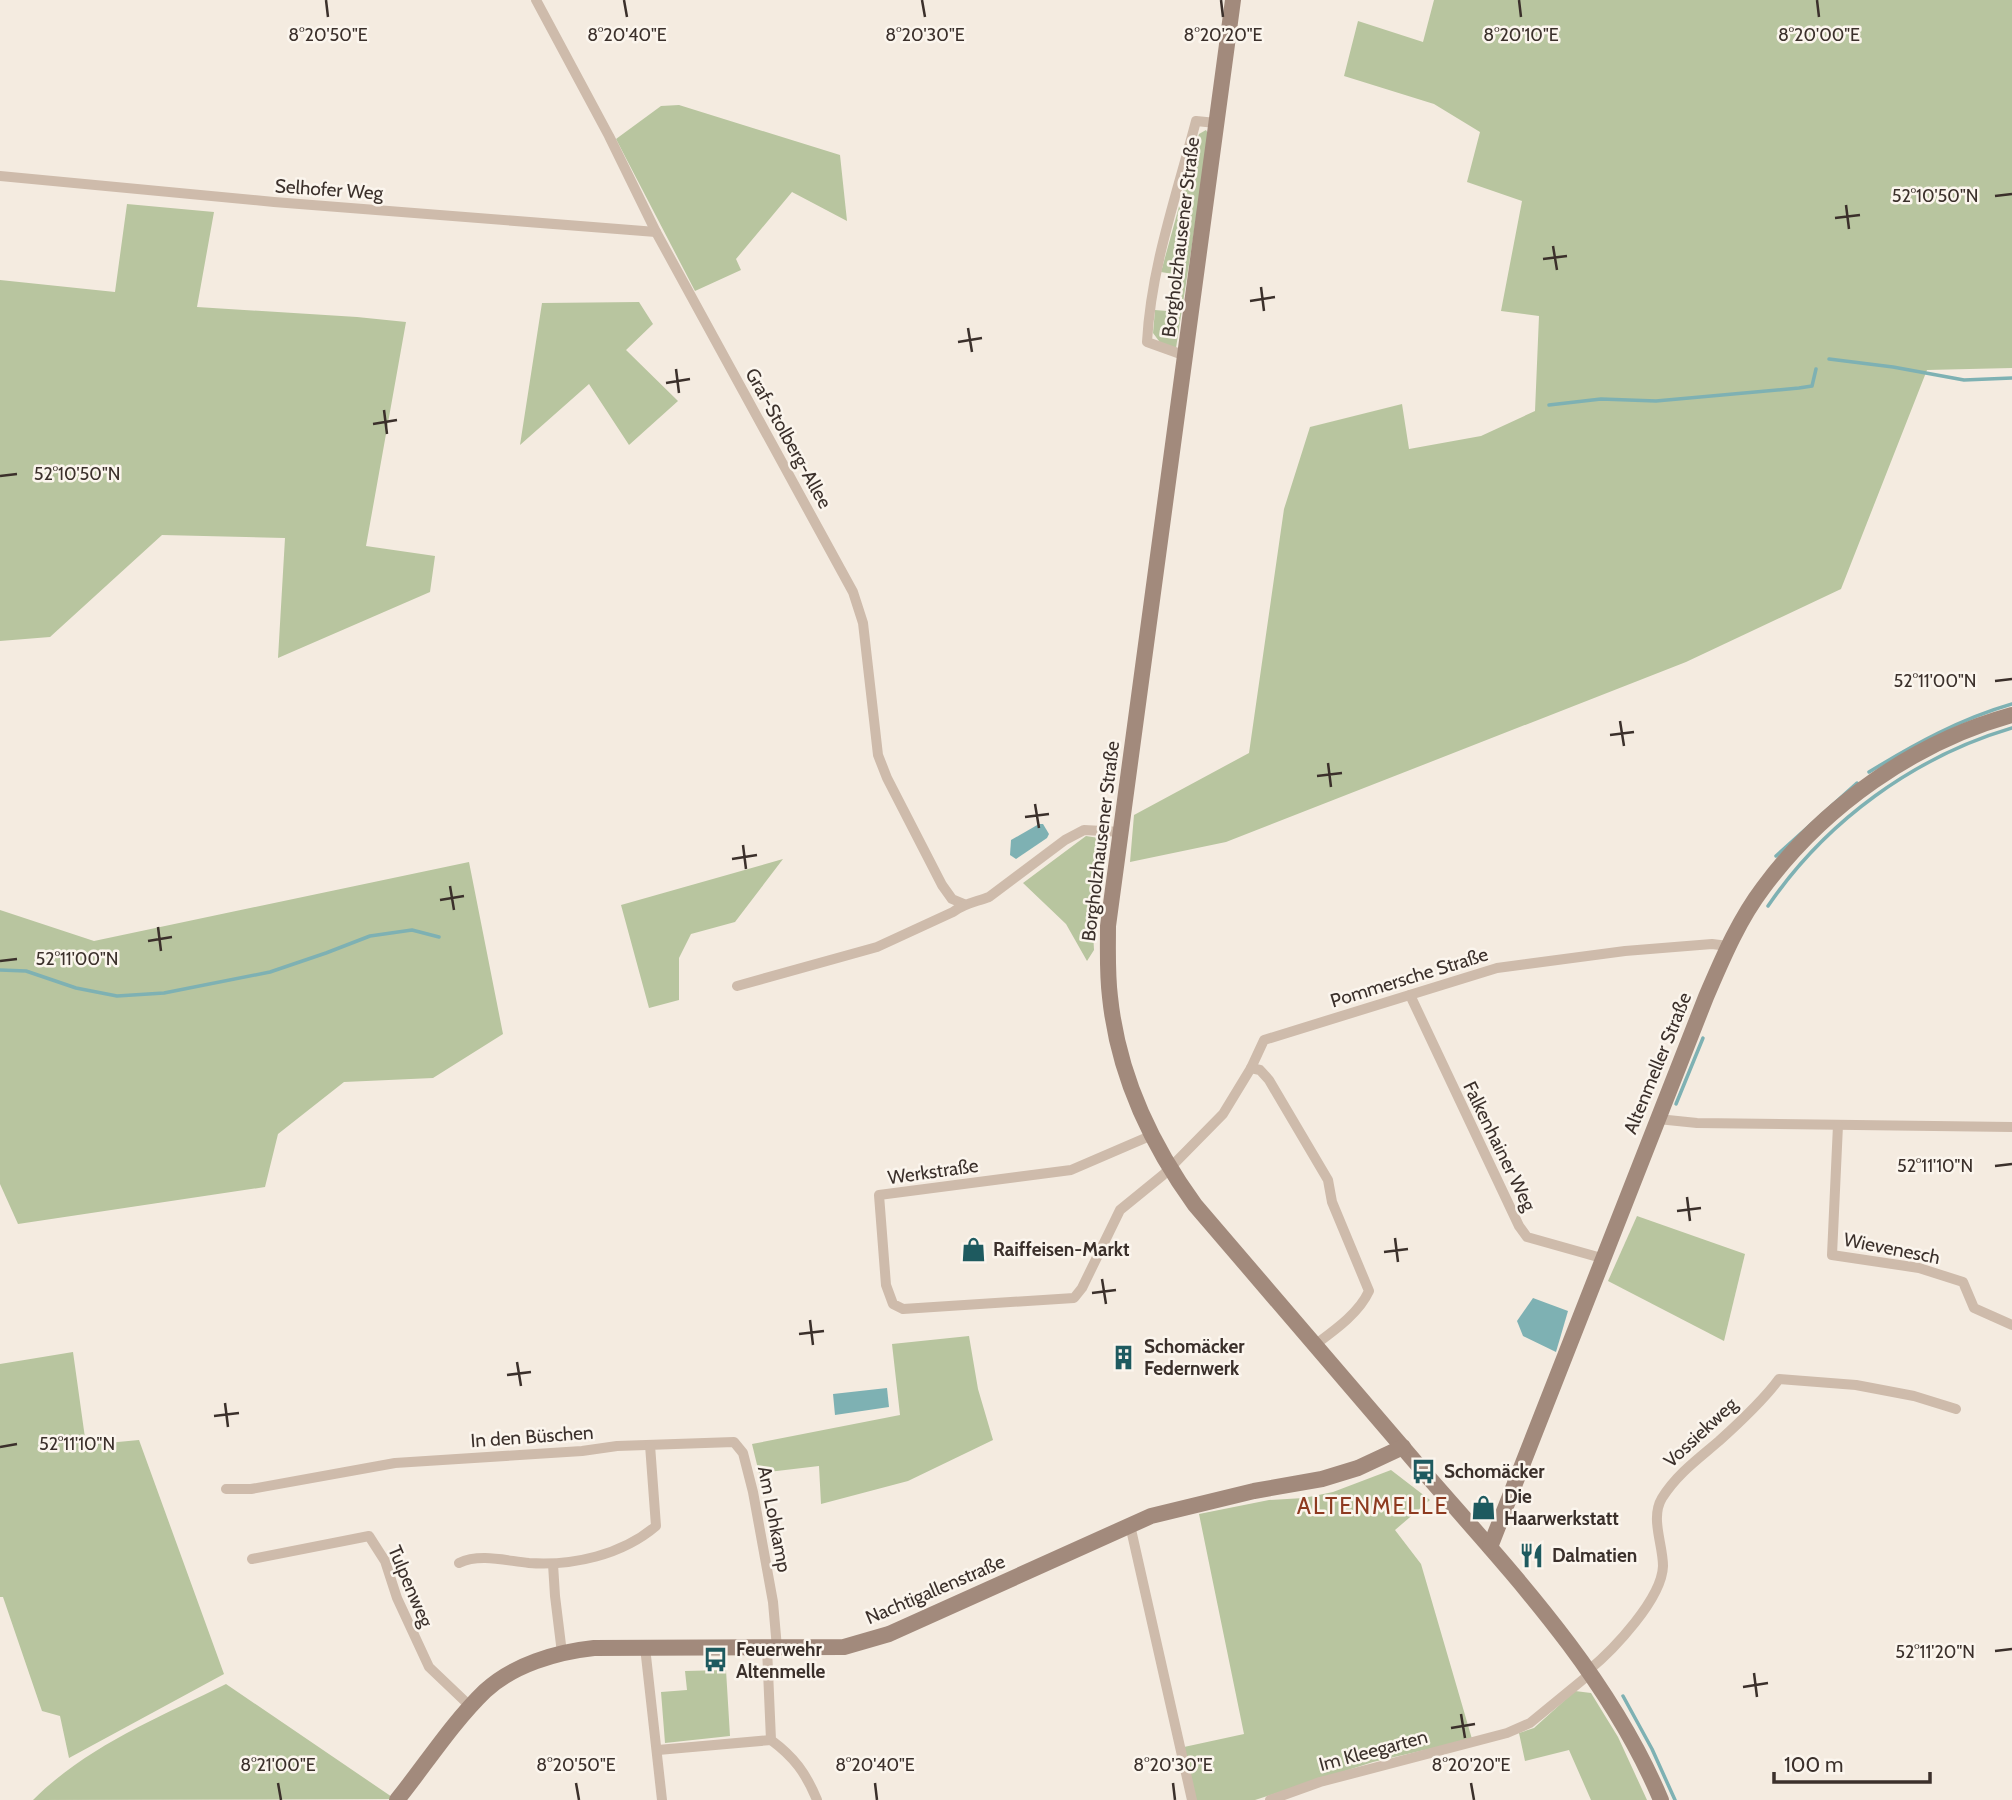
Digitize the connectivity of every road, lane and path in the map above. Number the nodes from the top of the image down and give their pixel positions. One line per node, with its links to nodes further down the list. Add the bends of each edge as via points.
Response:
1 (536, 0): 5 (street, Graf-Stolberg-Allee)
2 (1233, 0): 3 (street, Borgholzhausener Straße)
3 (1216, 123): 6 (street, Borgholzhausener Straße); 6 (street, Borgholzhausener Straße, via 1196,121 1157,263 1148,320 1147,342)
4 (0, 176): 5 (street, Selhofer Weg)
5 (656, 232): 9 (street, Graf-Stolberg-Allee, via 853,592 863,623 878,755 942,885 952,899)
6 (1186, 356): 8 (street, Borgholzhausener Straße)
7 (2012, 715): 10 (street, Altenmeller Straße, via 1917,753 1838,807 1762,889)
8 (1121, 832): 9 (street, via 1084,830 989,897); 17 (street, Borgholzhausener Straße, via 1108,926 1109,993 1118,1049)
9 (964, 904): 11 (street, via 877,947)
10 (1728, 946): 12 (street, Pommersche Straße, via 1634,950 1523,964); 14 (street, Altenmeller Straße)
11 (737, 986)
12 (1410, 995): 13 (street, Pommersche Straße, via 1264,1040); 19 (street, Falkenhainer Weg, via 1527,1237)
13 (1251, 1068): 18 (street, Pommersche Straße, via 1223,1114); 22 (street, via 1269,1080 1328,1180 1332,1202 1369,1291 1349,1317)
14 (1658, 1119): 15 (street); 19 (street, Altenmeller Straße)
15 (1838, 1125): 16 (street); 21 (street, Wievenesch, via 1832,1255 1919,1268 1963,1282 1974,1308)
16 (2012, 1127)
17 (1150, 1136): 18 (street, Borgholzhausener Straße); 20 (street, Werkstraße, via 1071,1170 879,1195 886,1285 893,1304 903,1309)
18 (1169, 1169): 20 (street, Pommersche Straße, via 1120,1210); 22 (street, Borgholzhausener Straße)
19 (1605, 1259): 28 (street, Altenmeller Straße)
20 (1074, 1298)
21 (2012, 1325)
22 (1315, 1344): 25 (street, Borgholzhausener Straße)
23 (1956, 1409): 35 (street, Vossiekweg, via 1856,1385 1779,1379 1672,1483 1656,1516 1663,1570 1660,1582 1643,1611)
24 (650, 1444): 26 (street, In den Büschen, via 395,1463 251,1489); 31 (street, via 656,1526 642,1538 612,1551); 33 (street, Am Lohkamp, via 734,1442 743,1453 767,1567)
25 (1403, 1447): 27 (street, Nachtigallenstraße, via 1322,1479 1189,1506); 28 (street, Borgholzhausener Straße)
26 (226, 1489)
27 (1130, 1525): 33 (street, Nachtigallenstraße, via 889,1634 844,1647); 42 (street)
28 (1490, 1547): 35 (street, Borgholzhausener Straße)
29 (252, 1559): 36 (street, Tulpenweg, via 369,1536 385,1561 429,1667)
30 (459, 1563): 31 (street, via 489,1558)
31 (554, 1564): 34 (street)
32 (645, 1647): 33 (street, Nachtigallenstraße); 34 (street, Nachtigallenstraße); 38 (street)
33 (772, 1648): 37 (street)
34 (562, 1653): 36 (street, Nachtigallenstraße, via 519,1668)
35 (1590, 1672): 43 (street, Im Kleegarten, via 1530,1723 1507,1733 1320,1782); 44 (street, Borgholzhausener Straße, via 1635,1744)
36 (471, 1707): 39 (street, Nachtigallenstraße)
37 (771, 1740): 38 (street); 41 (street, via 790,1754)
38 (657, 1750): 40 (street)
39 (397, 1800)
40 (662, 1800)
41 (817, 1800)
42 (1192, 1800)
43 (1270, 1800)
44 (1661, 1800)

